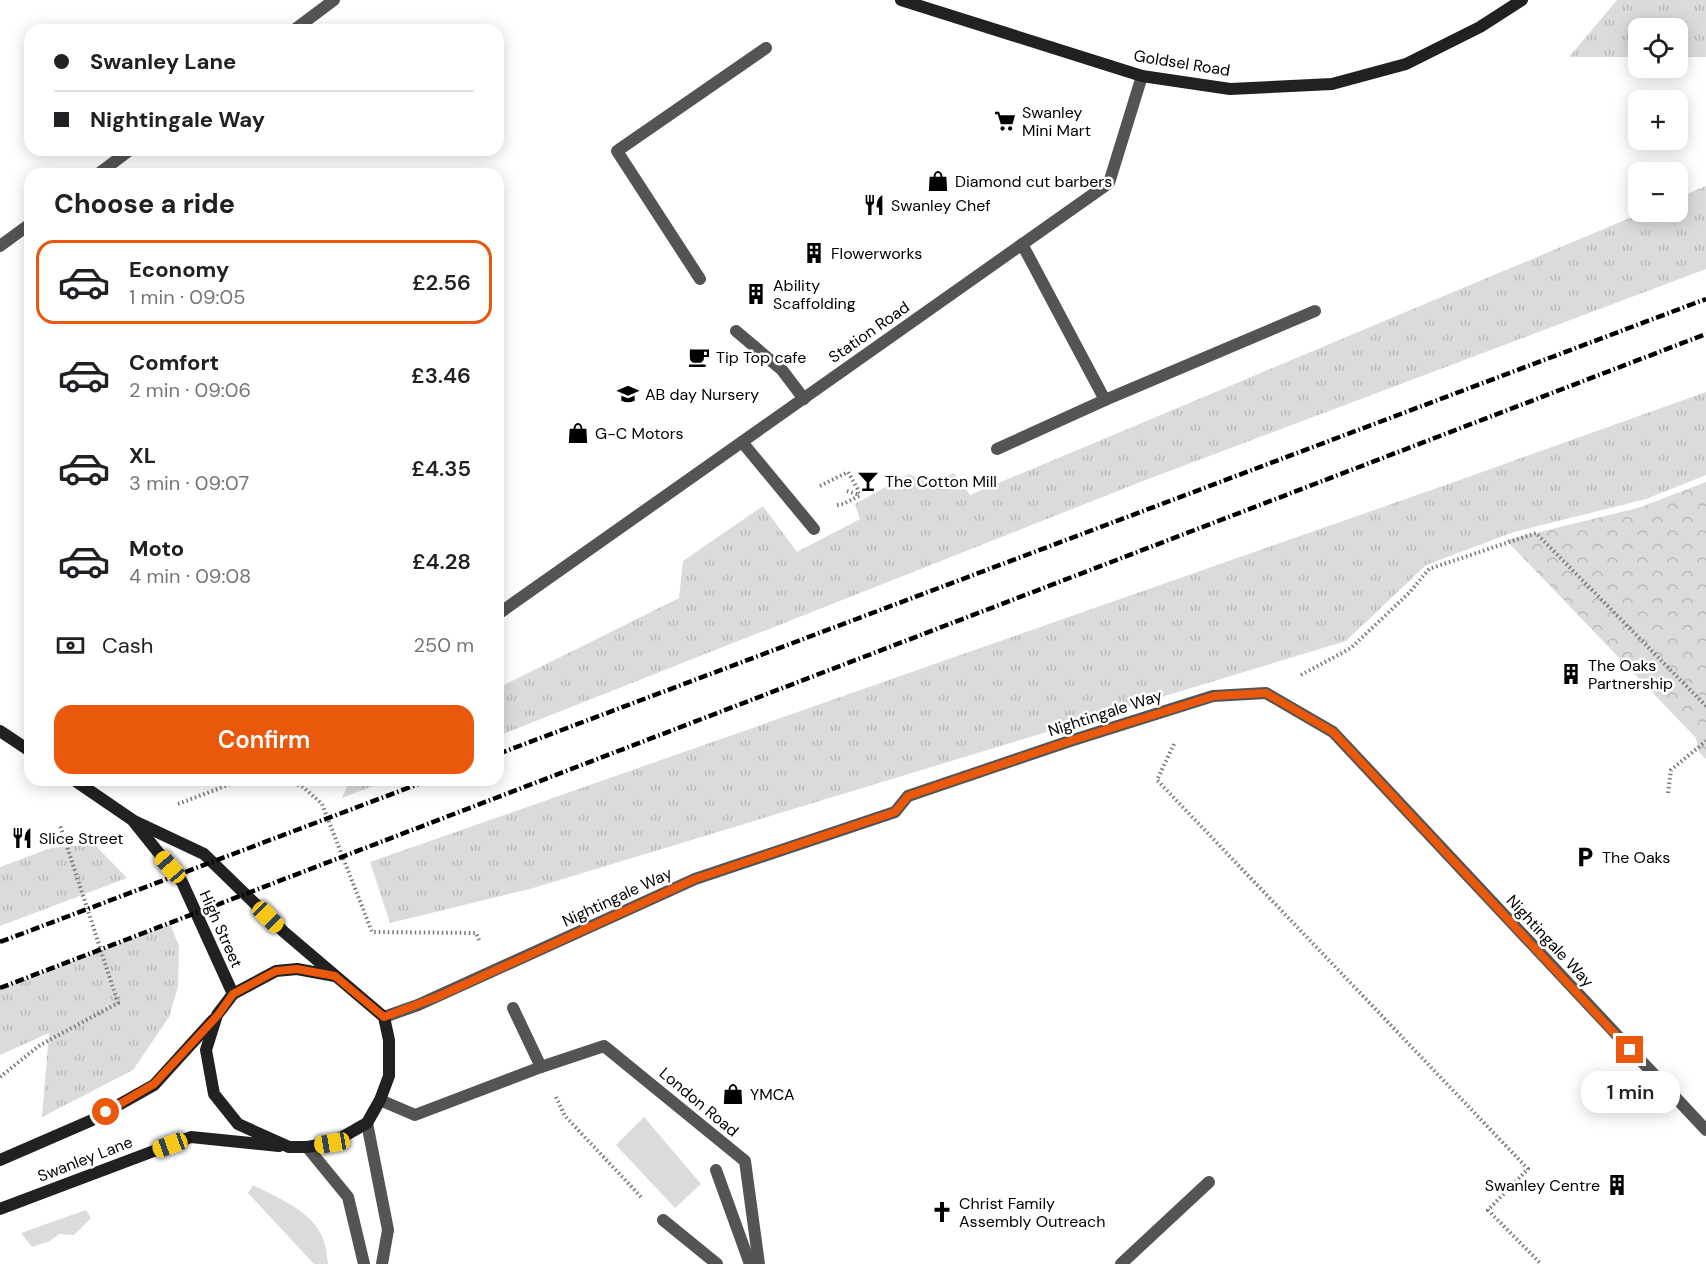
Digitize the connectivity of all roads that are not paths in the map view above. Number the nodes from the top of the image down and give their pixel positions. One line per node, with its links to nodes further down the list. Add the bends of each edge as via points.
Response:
1 (334, 0): 4 (street)
2 (901, 0): 6 (main road, Goldsel Road)
3 (1522, 0): 6 (main road, Goldsel Road, via 1480,27 1406,64 1332,84 1230,89)
4 (302, 24)
5 (766, 48): 12 (street, via 617,151)
6 (1142, 76): 10 (street, Station Road, via 1109,183)
7 (122, 156): 8 (street)
8 (106, 168)
9 (24, 228): 11 (street)
10 (1022, 244): 15 (street, Station Road); 16 (street)
11 (0, 246)
12 (700, 279)
13 (1315, 311): 16 (street)
14 (736, 331): 15 (street, via 782,370)
15 (804, 399): 17 (street, Station Road)
16 (1105, 400): 18 (street)
17 (742, 442): 19 (street); 20 (street, Station Road)
18 (997, 449)
19 (814, 529)
20 (504, 610)
21 (0, 731): 22 (main road)
22 (24, 747)
23 (83, 786): 24 (main road, High Street)
24 (134, 821): 25 (main road, High Street, via 204,854 284,933); 26 (main road, High Street, via 182,882)
25 (335, 976): 26 (main road, High Street, via 297,969 276,971); 29 (main road, High Street)
26 (233, 994): 28 (main road, High Street)
27 (513, 1008): 30 (street)
28 (218, 1015): 34 (main road, High Street, via 206,1050 214,1094 238,1124); 36 (main road, Swanley Lane, via 154,1084 90,1121)
29 (384, 1017): 31 (main road, via 389,1040 389,1076); 33 (street, Nightingale Way, via 695,879 895,812 908,796 1214,696 1266,693 1333,732)
30 (541, 1067): 31 (street, London Road, via 415,1115); 45 (street, London Road, via 604,1046 744,1161)
31 (380, 1100): 32 (main road)
32 (367, 1123): 35 (main road, High Street, via 332,1143); 42 (street, via 388,1230)
33 (1706, 1130)
34 (289, 1147): 35 (main road, High Street); 39 (main road, Swanley Lane, via 191,1137)
35 (307, 1147): 41 (street, via 348,1197)
36 (0, 1160)
37 (716, 1170): 44 (street)
38 (1209, 1182): 46 (street)
39 (0, 1209)
40 (663, 1220): 43 (street)
41 (363, 1264)
42 (382, 1264)
43 (717, 1264)
44 (750, 1264)
45 (759, 1264)
46 (1121, 1264)

